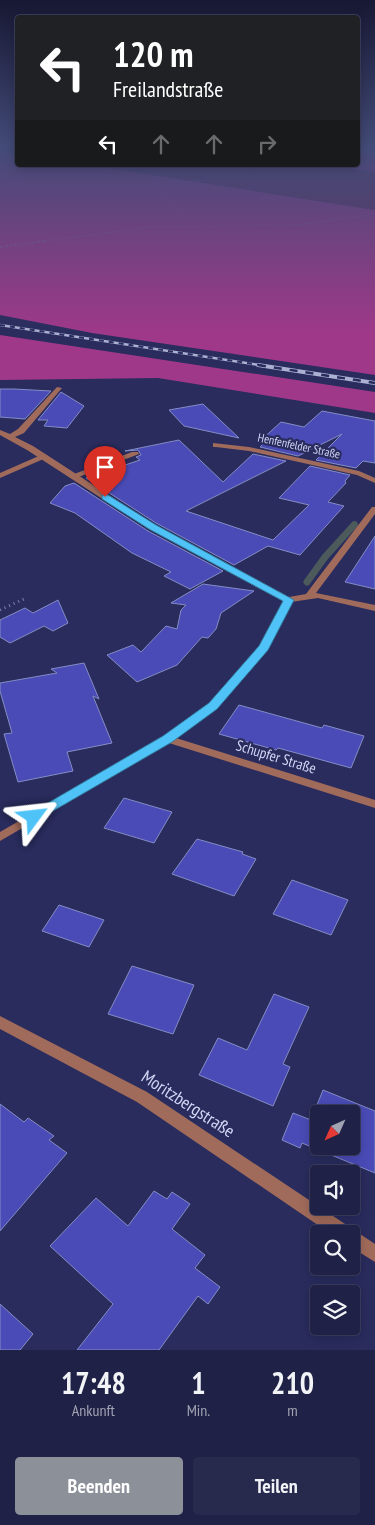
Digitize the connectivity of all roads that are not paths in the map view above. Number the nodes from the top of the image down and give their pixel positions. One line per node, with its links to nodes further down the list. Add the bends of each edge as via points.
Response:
1 (59, 388): 3 (street, via 21,431)
2 (0, 432): 3 (street)
3 (11, 437): 6 (street)
4 (216, 445): 9 (street, Henfenfelder Straße, via 359,473)
5 (135, 454): 8 (street)
6 (44, 458): 7 (street); 8 (street)
7 (0, 476)
8 (73, 476): 12 (street, via 152,527)
9 (374, 480)
10 (375, 509): 11 (street)
11 (309, 596): 12 (street); 13 (street, via 318,595)
12 (288, 600): 14 (street, via 264,647 213,706)
13 (375, 608)
14 (168, 739): 15 (street, Schupfer Straße); 16 (street)
15 (375, 804)
16 (0, 836)
17 (0, 1022): 18 (street, Moritzbergstraße, via 142,1097)
18 (333, 1225)
19 (360, 1243): 20 (street)
20 (375, 1254)

